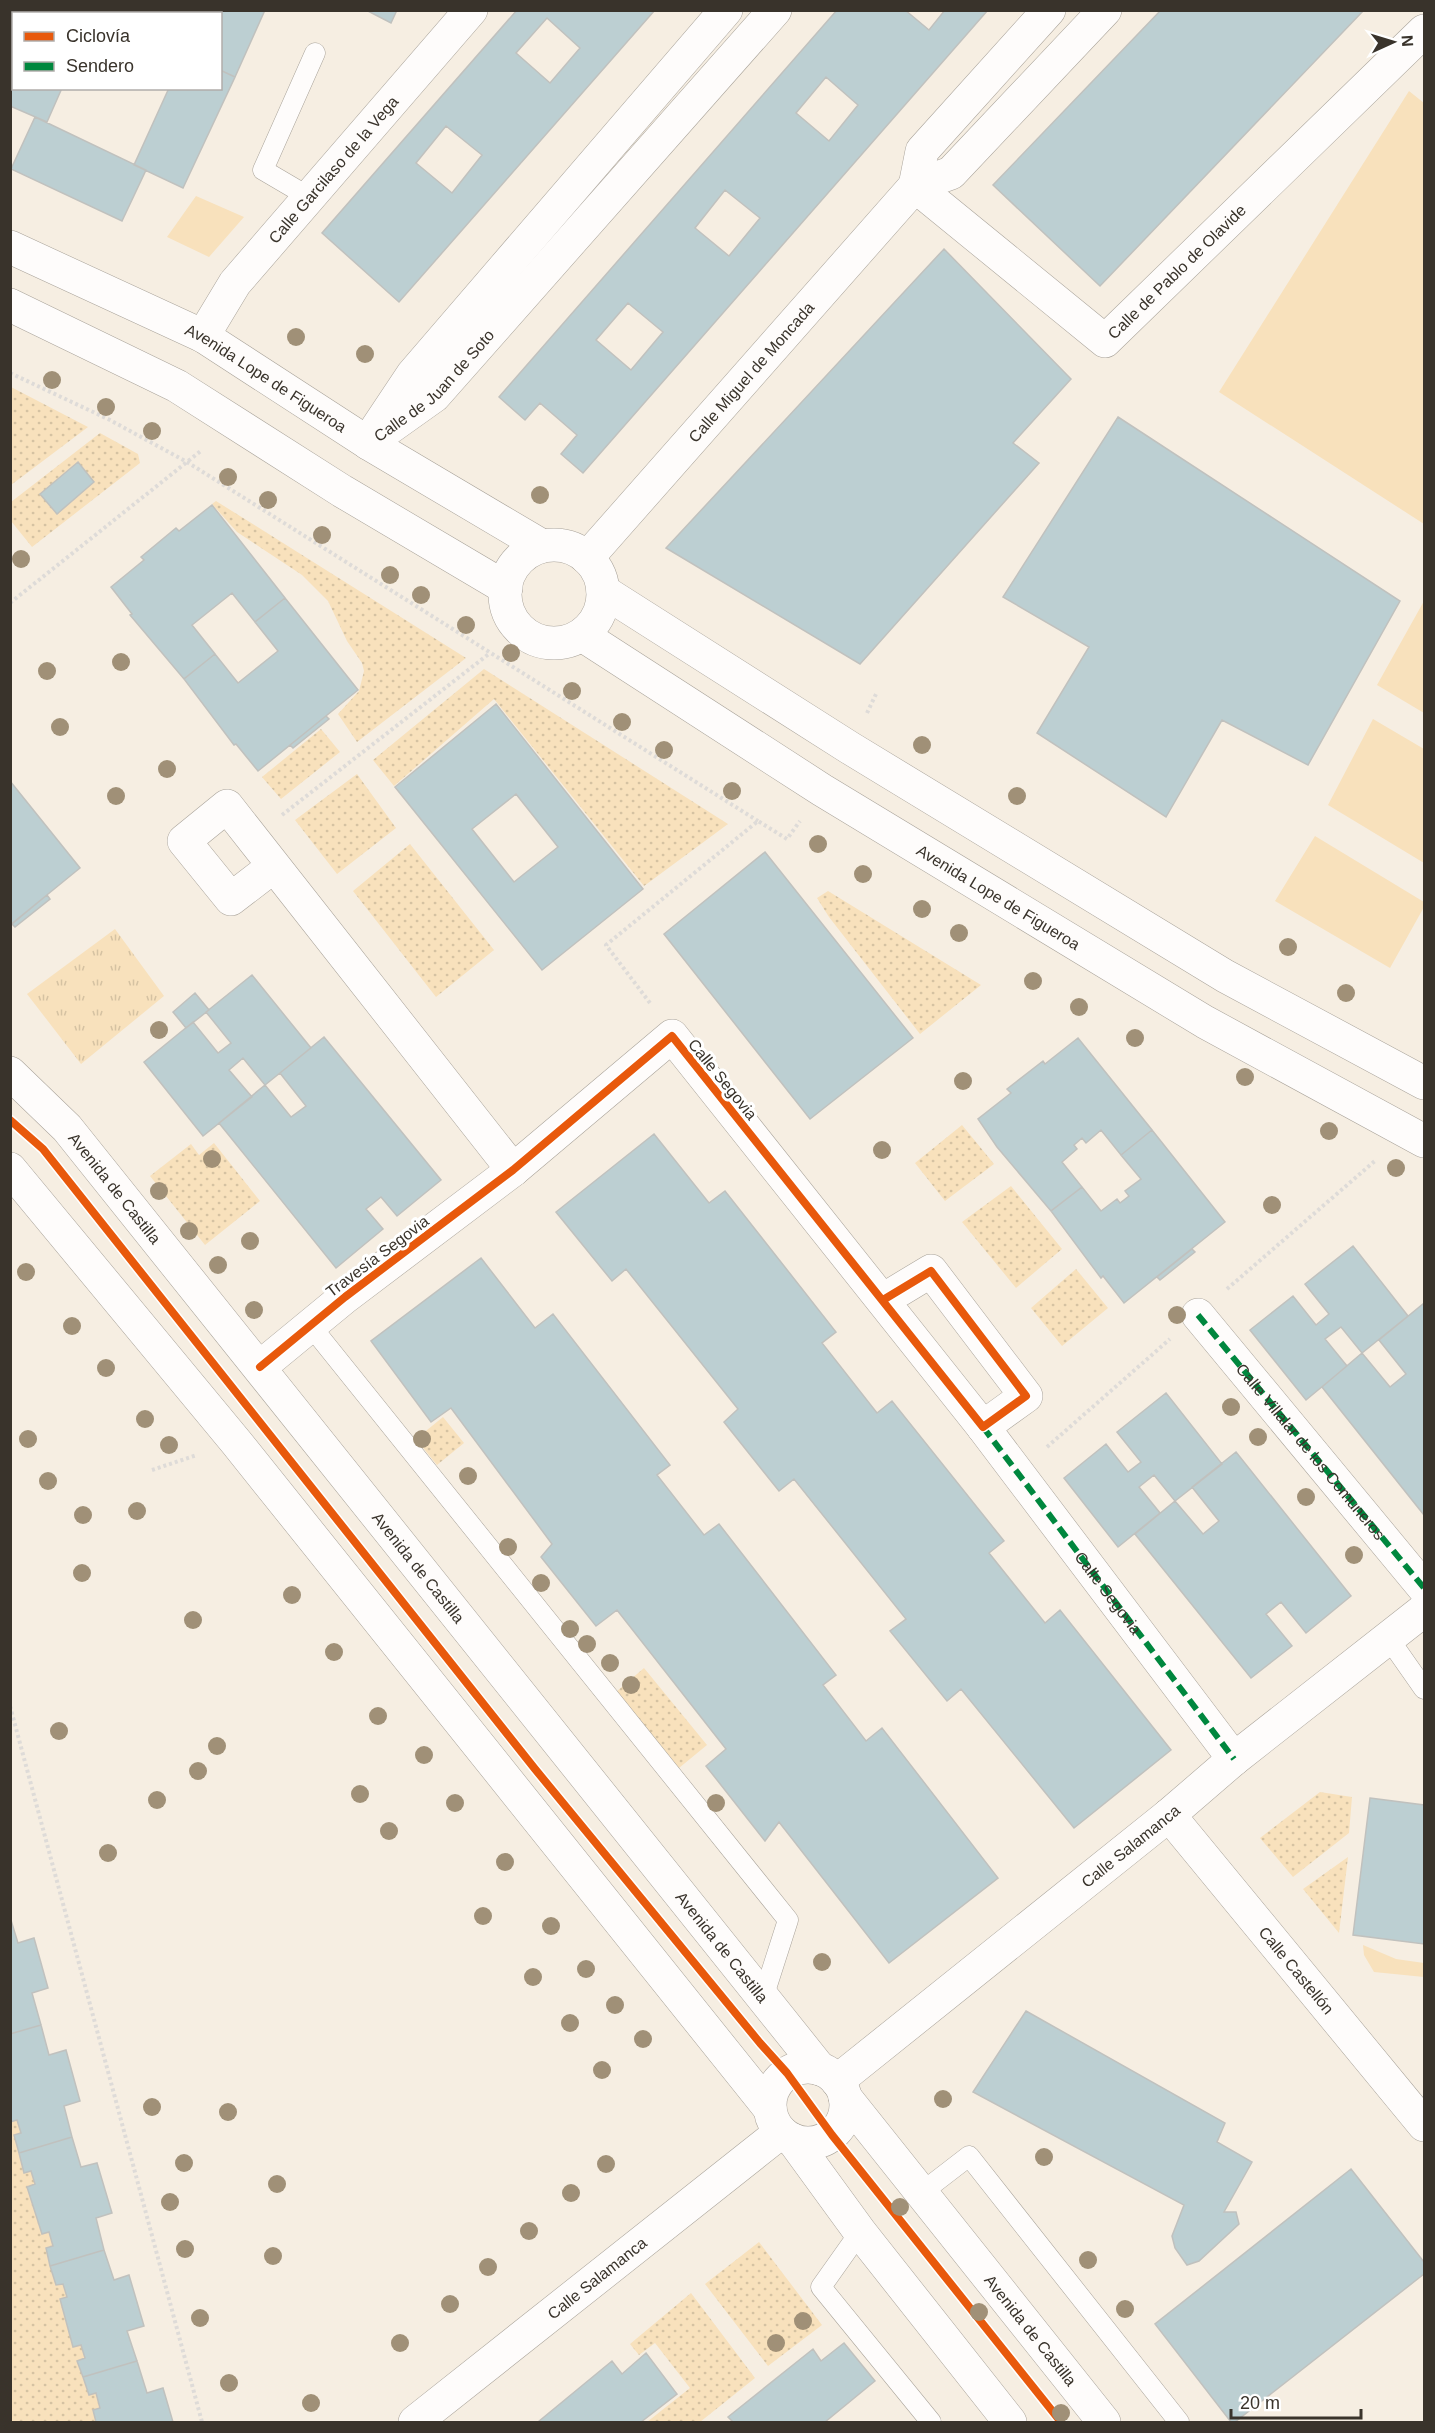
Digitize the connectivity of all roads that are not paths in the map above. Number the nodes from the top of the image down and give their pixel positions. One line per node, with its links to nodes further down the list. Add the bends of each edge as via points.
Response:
1 (471, 10): 9 (street, Calle Garcilaso de la Vega)
2 (726, 10): 13 (street, Calle de Juan de Soto, via 413,374)
3 (775, 10): 13 (street, Calle de Juan de Soto, via 434,396)
4 (1049, 10): 8 (street, via 922,151)
5 (1105, 10): 8 (street, Calle Miguel de Moncada, via 951,173)
6 (1425, 31): 8 (street, Calle de Pablo de Olavide, via 1105,341)
7 (315, 53): 9 (lane, via 263,170)
8 (915, 186): 15 (street, Calle Miguel de Moncada)
9 (309, 197): 12 (street, Calle Garcilaso de la Vega, via 235,283)
10 (10, 247): 12 (street, Avenida Lope de Figueroa)
11 (10, 305): 16 (street, via 177,386 342,491)
12 (203, 336): 13 (street, Avenida Lope de Figueroa)
13 (368, 442): 14 (street, Avenida Lope de Figueroa)
14 (542, 546): 15 (street, via 560,545); 16 (street, via 514,566)
15 (587, 558): 17 (street, via 599,574)
16 (506, 588): 18 (street, via 510,614 519,629 533,639 549,644 567,643)
17 (603, 591): 18 (street, via 602,608); 21 (street, via 850,748 1225,976)
18 (582, 635): 22 (street, Avenida Lope de Figueroa, via 822,790 1205,1022)
19 (274, 866): 19 (street, via 227,806 184,841 231,899); 24 (street)
20 (10, 1073): 28 (street, Avenida de Castilla, via 67,1128)
21 (1425, 1083)
22 (1425, 1141)
23 (10, 1169): 39 (street, via 236,1442)
24 (513, 1170): 25 (street, Calle Segovia, via 672,1036); 27 (street, Travesía Segovia)
25 (883, 1300): 29 (street, Calle Segovia); 29 (street, via 931,1271 1026,1396)
26 (1198, 1315): 30 (street, Calle Villalar de los Comuneros)
27 (310, 1325): 28 (street, Travesía Segovia); 36 (lane, via 788,1920)
28 (260, 1367): 36 (street, Avenida de Castilla)
29 (983, 1427): 34 (street, Calle Segovia)
30 (1425, 1588)
31 (1425, 1610): 32 (street, Calle Salamanca)
32 (1389, 1639): 33 (lane); 34 (street, Calle Salamanca)
33 (1425, 1689)
34 (1234, 1759): 35 (street, Calle Salamanca)
35 (1169, 1815): 37 (street, Calle Salamanca); 38 (street, Calle Castellón)
36 (763, 1998): 37 (street, Avenida de Castilla)
37 (834, 2082): 39 (street, via 809,2067 787,2073 773,2089); 39 (street, via 843,2118 832,2135 813,2143); 40 (street, Avenida de Castilla)
38 (1425, 2125)
39 (781, 2127): 41 (street); 42 (street, Calle Salamanca)
40 (921, 2193): 45 (street, Avenida de Castilla); 46 (lane, via 969,2156)
41 (860, 2232): 43 (lane, via 821,2287); 44 (street)
42 (415, 2422)
43 (931, 2422)
44 (1011, 2422)
45 (1104, 2422)
46 (1179, 2422)

